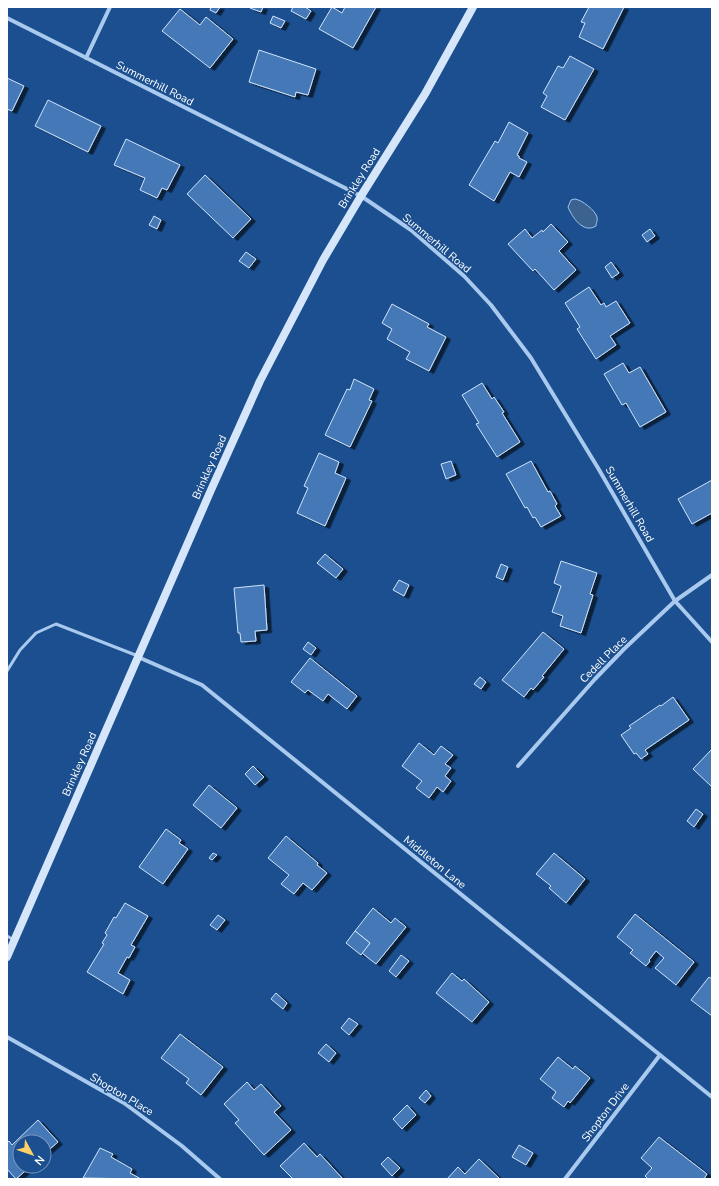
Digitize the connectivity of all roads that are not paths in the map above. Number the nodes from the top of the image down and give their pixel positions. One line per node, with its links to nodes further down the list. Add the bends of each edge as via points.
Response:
1 (110, 7): 4 (street)
2 (473, 7): 5 (main road, Brinkley Road, via 425,94)
3 (7, 18): 4 (street, Summerhill Road)
4 (86, 58): 5 (street, Summerhill Road)
5 (360, 196): 7 (street, Summerhill Road, via 411,230 445,258 499,315 531,358); 9 (main road, Brinkley Road, via 323,260 260,381)
6 (712, 575): 7 (street, Cedell Place)
7 (676, 601): 8 (street, Summerhill Road); 11 (street, Cedell Place, via 594,679)
8 (712, 642)
9 (138, 656): 10 (lane, via 56,624 36,633 20,650); 12 (main road, Brinkley Road); 15 (street, Middleton Lane, via 202,685)
10 (7, 671)
11 (518, 766)
12 (11, 938): 13 (main road, Brinkley Road)
13 (7, 957)
14 (7, 1037): 17 (street, Shopton Place, via 124,1103 182,1146)
15 (660, 1055): 16 (street, Middleton Lane); 18 (street, Shopton Drive)
16 (712, 1097)
17 (220, 1179)
18 (565, 1179)

